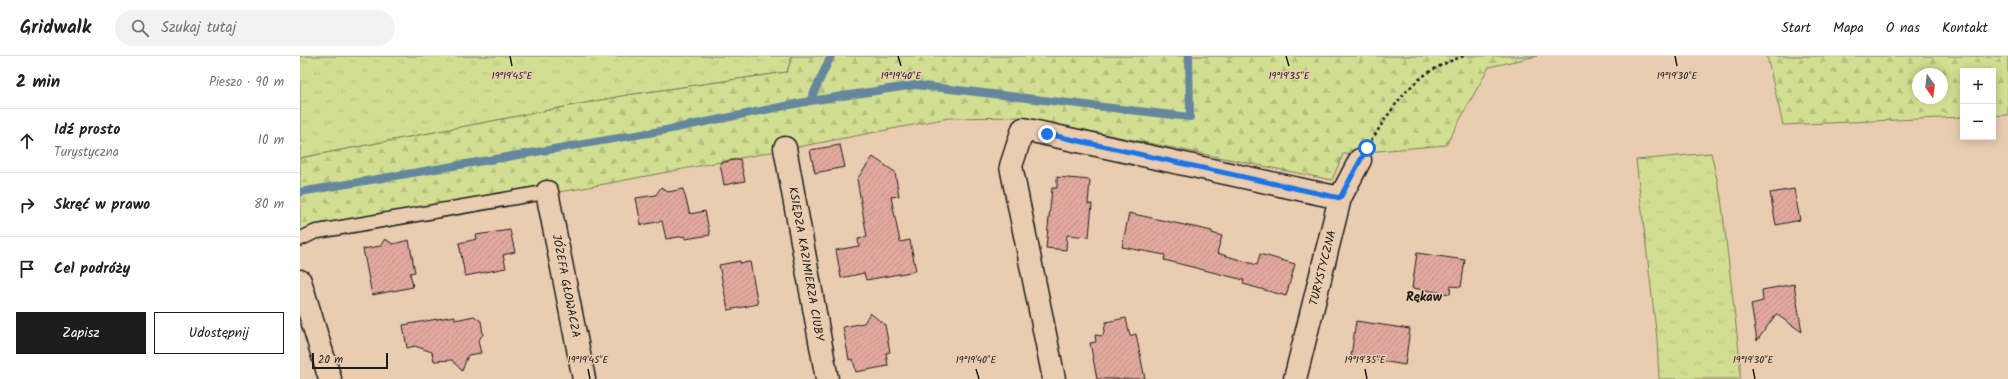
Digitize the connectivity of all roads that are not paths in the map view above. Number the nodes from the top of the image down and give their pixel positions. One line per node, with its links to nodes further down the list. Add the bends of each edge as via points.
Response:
1 (785, 148): 9 (street, KSIĘDZA KAZIMIERZA CIUBY)
2 (1360, 160): 4 (street, TURYSTYCZNA)
3 (547, 192): 5 (lane, via 315,232); 8 (street, JÓZEFA GŁOWACZA)
4 (1340, 198): 10 (street, via 1024,130 1011,166); 11 (street, TURYSTYCZNA)
5 (300, 238)
6 (300, 281): 7 (street)
7 (330, 379)
8 (584, 379)
9 (827, 379)
10 (1054, 379)
11 (1295, 379)

